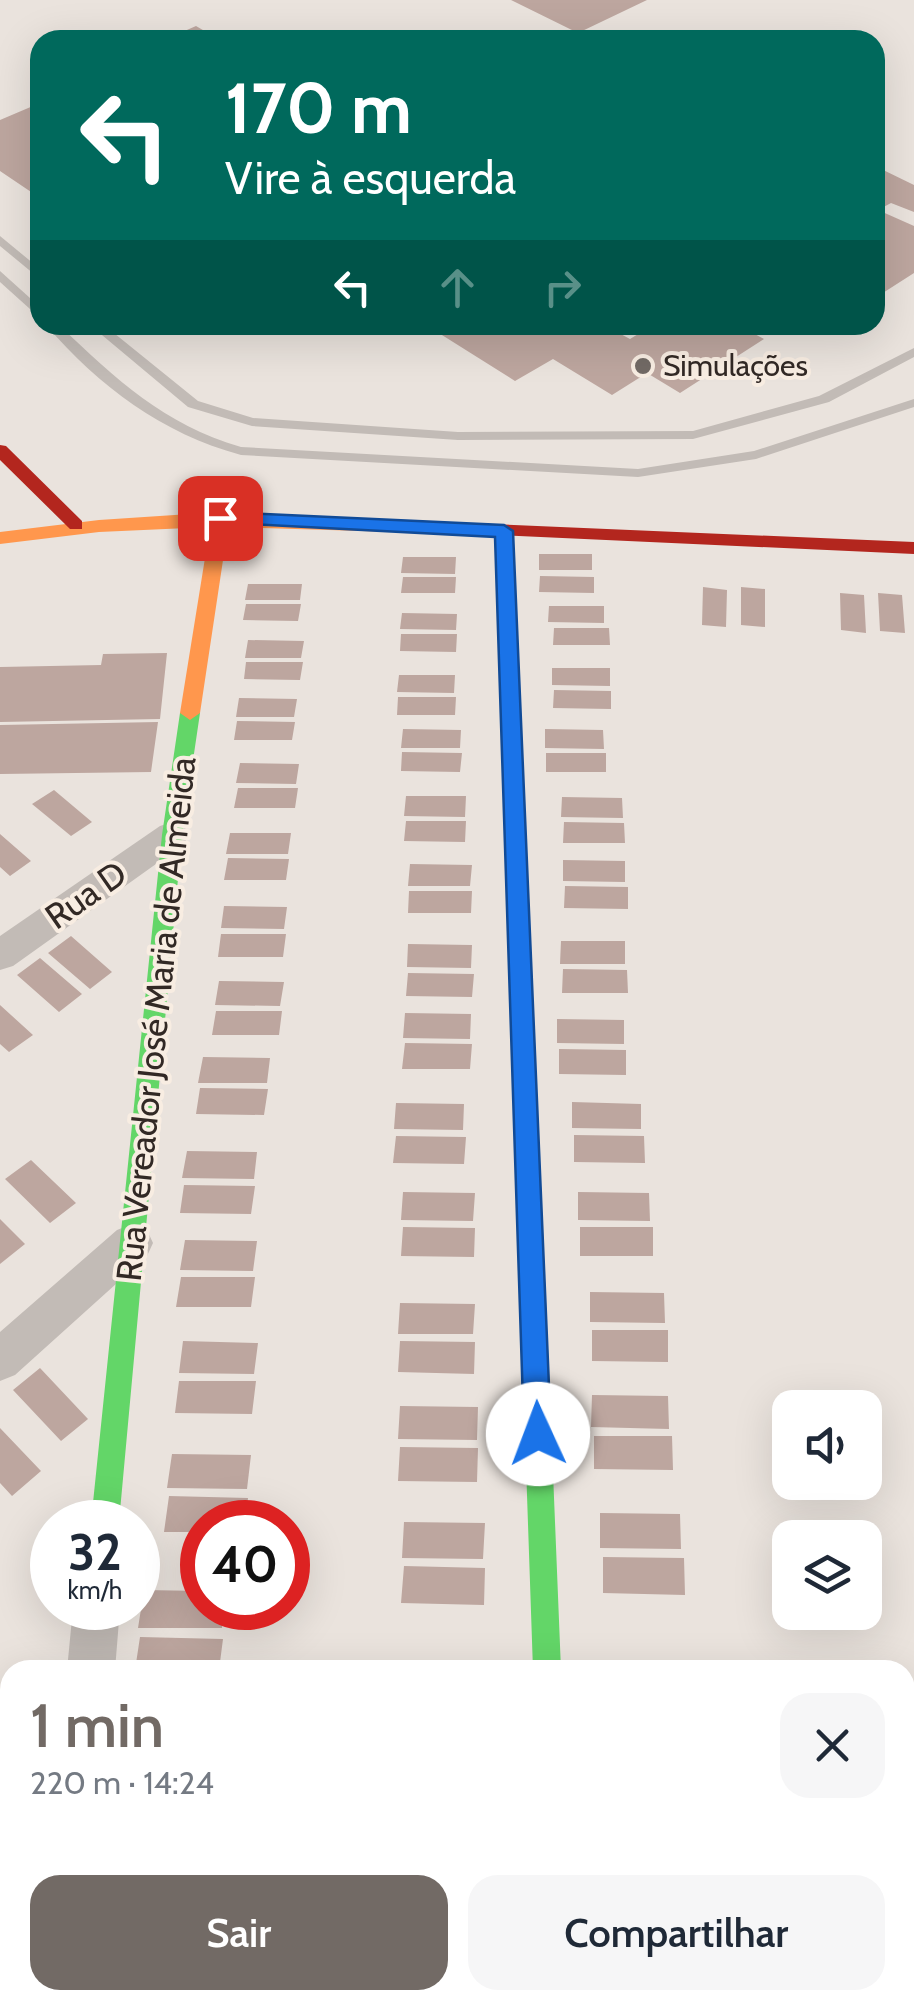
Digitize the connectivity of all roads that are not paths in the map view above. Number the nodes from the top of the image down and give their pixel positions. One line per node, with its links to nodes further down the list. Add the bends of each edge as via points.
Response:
1 (0, 240): 2 (lane)
2 (30, 267)
3 (0, 276): 4 (lane)
4 (30, 304)
5 (62, 335): 8 (lane, via 104,378 174,430 241,451 638,473 756,455)
6 (108, 335): 7 (lane, via 193,404 252,422 458,436 693,435 824,399)
7 (914, 352)
8 (914, 403)
9 (0, 450): 11 (street)
10 (220, 518): 11 (street); 12 (street); 15 (street, Rua Vereador José Maria de Almeida)
11 (76, 524): 13 (street)
12 (504, 531): 14 (street); 22 (street)
13 (0, 538)
14 (914, 548)
15 (172, 834): 16 (street, Rua D); 17 (street, Rua Vereador José Maria de Almeida)
16 (0, 955)
17 (132, 1243): 18 (street); 19 (street, Rua Vereador José Maria de Almeida)
18 (0, 1360)
19 (107, 1500)
20 (95, 1630): 21 (street)
21 (92, 1660)
22 (547, 1660)

